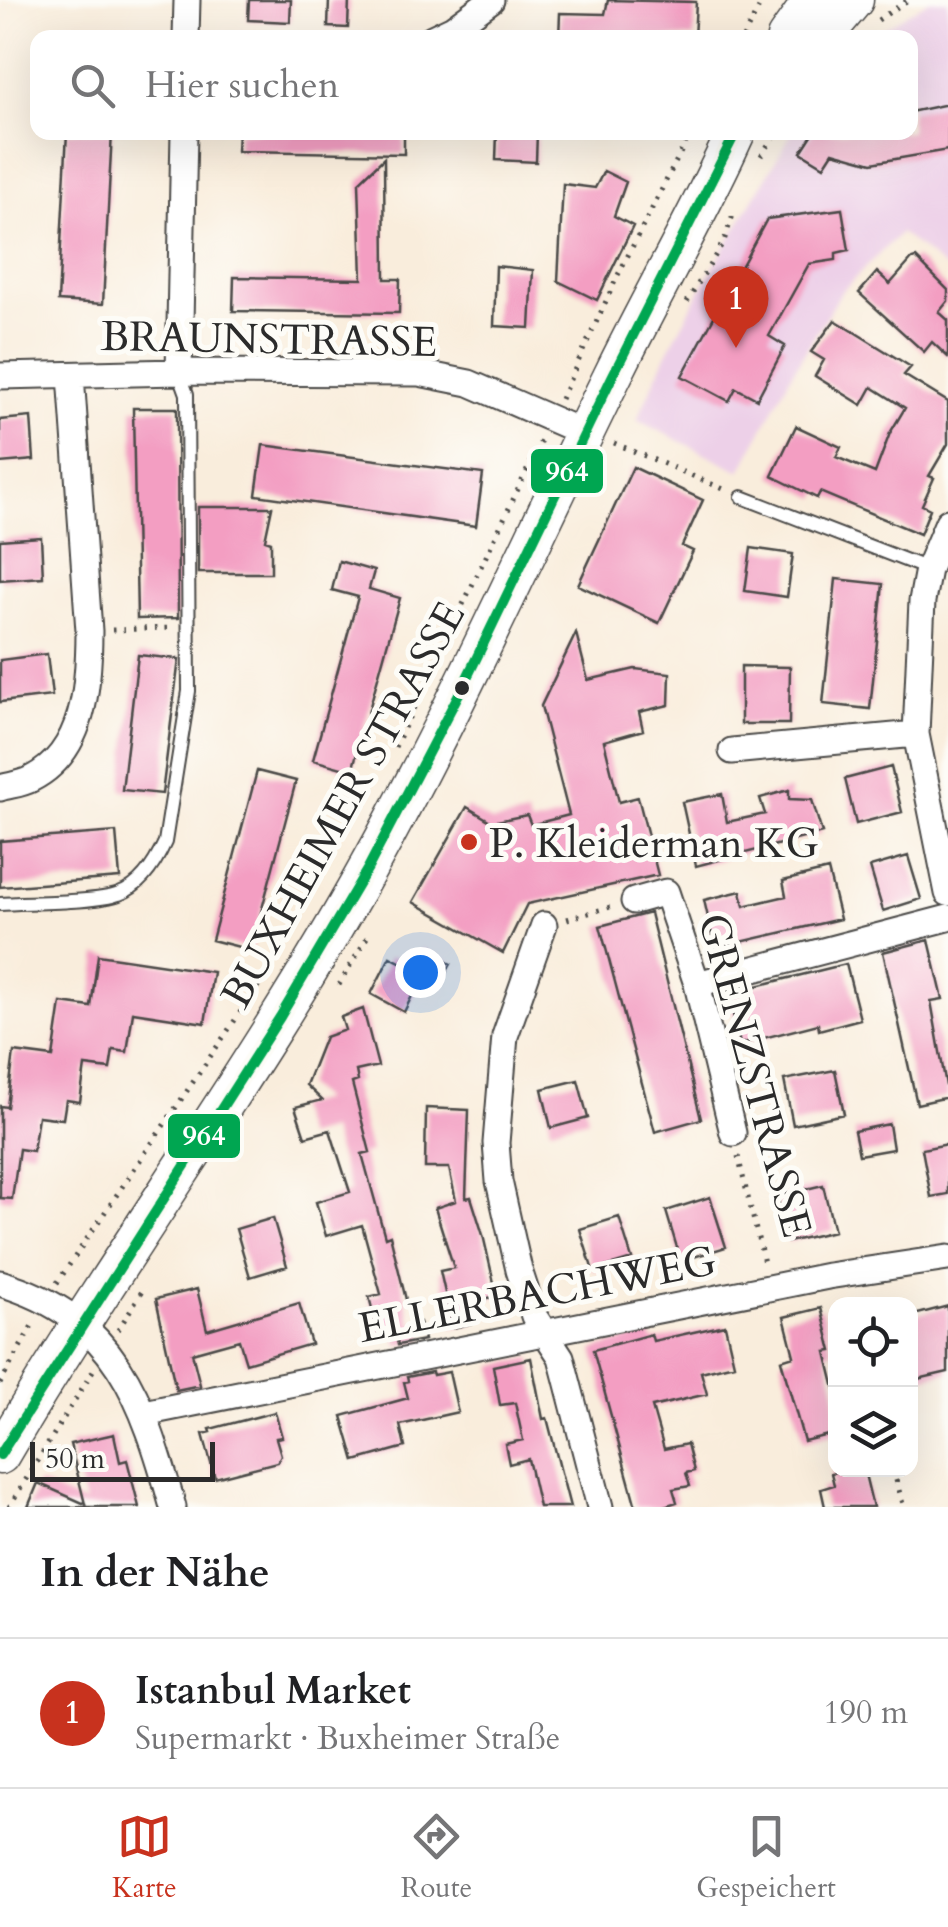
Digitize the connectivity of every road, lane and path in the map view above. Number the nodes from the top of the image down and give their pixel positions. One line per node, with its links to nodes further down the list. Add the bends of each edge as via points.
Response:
1 (187, 0): 6 (street)
2 (491, 0): 7 (street)
3 (763, 0): 8 (path)
4 (813, 0): 9 (main road)
5 (854, 0): 10 (main road)
6 (186, 30)
7 (449, 30)
8 (747, 30)
9 (792, 30)
10 (829, 30)
11 (184, 140): 16 (street)
12 (688, 140): 19 (path)
13 (732, 140): 15 (main road, BUXHEIMER STRASSE)
14 (742, 140): 15 (main road, BUXHEIMER STRASSE)
15 (718, 171): 20 (main road, BUXHEIMER STRASSE, via 614,374)
16 (179, 372): 18 (street, BRAUNSTRASSE); 19 (street, BRAUNSTRASSE, via 444,376); 24 (lane, via 188,394)
17 (0, 376): 18 (street, BRAUNSTRASSE)
18 (71, 376): 25 (street)
19 (552, 418): 20 (street, BRAUNSTRASSE); 27 (path)
20 (600, 438): 21 (path); 42 (main road, BUXHEIMER STRASSE, via 367,870)
21 (742, 497): 23 (lane)
22 (948, 522): 23 (street)
23 (938, 572): 26 (street, via 922,601)
24 (190, 627): 25 (path); 32 (lane, via 189,691 171,817 158,860 120,894)
25 (89, 631): 29 (street, via 82,712 70,742 31,779)
26 (916, 734): 28 (street); 30 (street)
27 (393, 751)
28 (732, 751)
29 (0, 788)
30 (948, 893)
31 (634, 901): 34 (path, GRENZSTRASSE); 36 (street, GRENZSTRASSE, via 666,892)
32 (0, 904)
33 (948, 918): 36 (street)
34 (544, 925): 43 (street, via 505,1036 496,1142 518,1270)
35 (278, 956): 38 (path)
36 (696, 984): 37 (street, GRENZSTRASSE)
37 (733, 1133): 41 (path, GRENZSTRASSE)
38 (80, 1246)
39 (948, 1258): 41 (street, ELLERBACHWEG)
40 (0, 1283): 42 (street)
41 (770, 1288): 43 (street, ELLERBACHWEG)
42 (80, 1321): 46 (street); 48 (main road, BUXHEIMER STRASSE)
43 (544, 1334): 46 (street, ELLERBACHWEG); 52 (street, via 561,1357)
44 (6, 1372): 45 (path)
45 (0, 1384)
46 (144, 1412): 51 (street)
47 (60, 1423): 50 (path)
48 (0, 1455)
49 (895, 1477): 53 (path)
50 (8, 1507)
51 (172, 1507)
52 (600, 1507)
53 (904, 1507)

